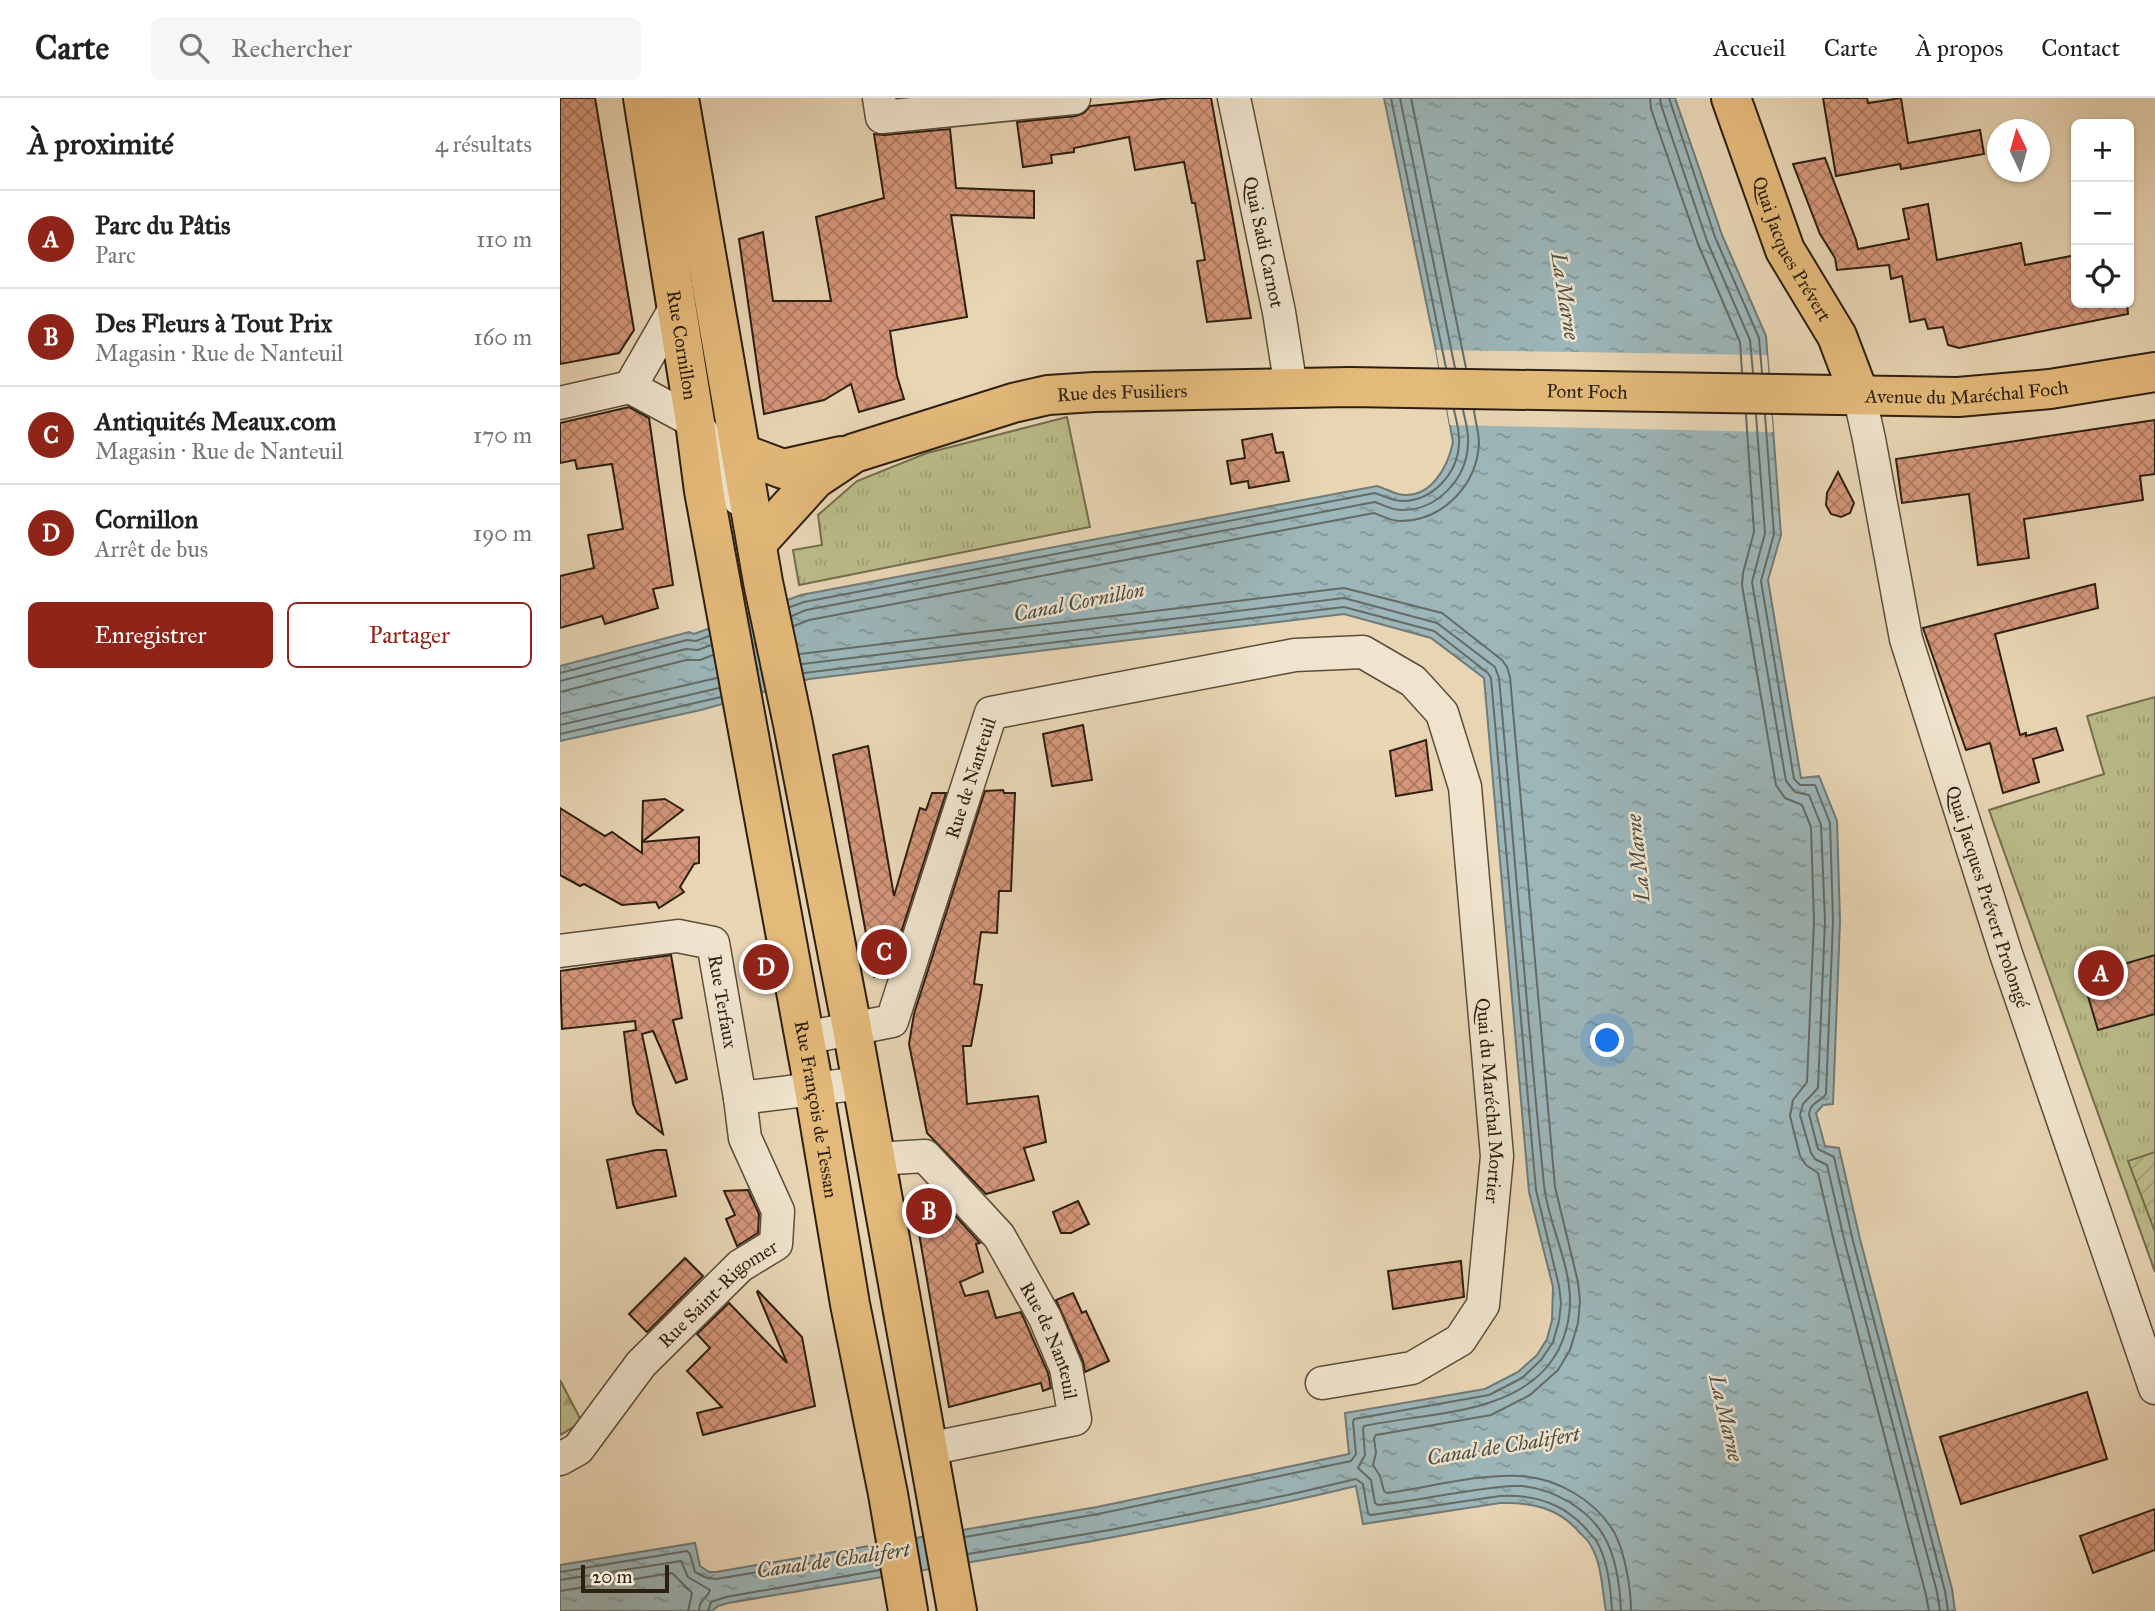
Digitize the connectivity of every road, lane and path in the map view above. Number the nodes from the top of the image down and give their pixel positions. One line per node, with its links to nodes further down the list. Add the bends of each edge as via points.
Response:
1 (643, 98): 7 (main road, Rue Cornillon)
2 (679, 98): 17 (main road, Rue Cornillon)
3 (879, 98): 4 (street, via 882,117)
4 (1074, 98)
5 (1234, 98): 10 (street, Quai Sadi Carnot)
6 (1731, 98): 13 (main road, Quai Jacques Prévert, via 1785,250 1837,336)
7 (676, 307): 9 (street); 15 (main road, Rue Cornillon); 17 (street, via 721,425)
8 (2155, 372): 13 (main road, Avenue du Maréchal Foch, via 1958,397)
9 (630, 387): 14 (street); 15 (street)
10 (1291, 388): 11 (main road, Rue des Fusiliers); 16 (main road, Rue des Fusiliers, via 1048,395)
11 (1396, 388): 12 (main road, Pont Foch)
12 (1778, 394): 13 (main road, Avenue du Maréchal Foch)
13 (1859, 394): 29 (street, Quai Jacques Prévert Prolongé, via 1906,639 2006,954)
14 (560, 403)
15 (695, 422): 18 (street, via 722,460); 20 (main road, Rue Cornillon)
16 (854, 453): 17 (main road, Rue des Fusiliers, via 783,469); 18 (main road, Rue des Fusiliers, via 815,479)
17 (743, 454): 18 (main road, Rue Cornillon)
18 (757, 542): 22 (main road, Rue Cornillon)
19 (1295, 655): 22 (street, Rue de Nanteuil, via 991,713 892,1021); 28 (street, Quai du Maréchal Mortier, via 1363,652 1413,681 1442,713 1465,787 1497,1156 1483,1305 1460,1340 1412,1368)
20 (747, 724): 23 (main road, Rue François de Tessan)
21 (560, 951): 26 (street, Rue Terfaux, via 678,936 713,943)
22 (852, 1028): 23 (street); 24 (main road)
23 (804, 1038): 25 (main road, Rue François de Tessan)
24 (862, 1083): 25 (street); 27 (main road)
25 (814, 1089): 26 (street); 32 (main road, Rue François de Tessan)
26 (740, 1097): 30 (street, Rue Saint-Rigomer, via 745,1138 778,1211 776,1244 740,1266 641,1364 578,1449)
27 (876, 1159): 31 (main road); 31 (street, Rue de Nanteuil, via 925,1156 999,1236 1045,1318 1066,1368 1075,1419)
28 (1322, 1383)
29 (2155, 1388)
30 (560, 1459)
31 (931, 1466): 33 (main road)
32 (908, 1611)
33 (957, 1611)

